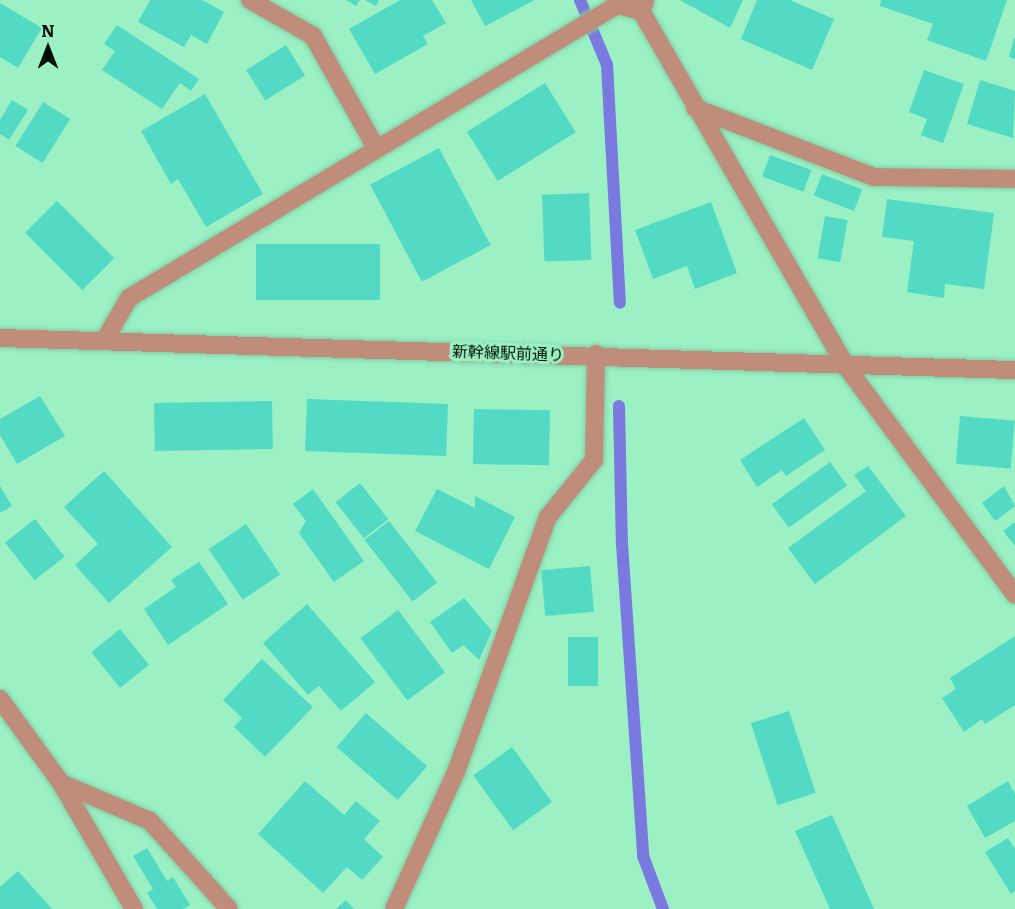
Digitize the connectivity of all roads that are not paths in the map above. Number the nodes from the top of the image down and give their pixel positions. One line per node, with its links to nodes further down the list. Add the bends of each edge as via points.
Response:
1 (250, 0): 5 (street, via 314,36)
2 (613, 5): 3 (street); 5 (street)
3 (644, 5): 4 (street)
4 (695, 108): 6 (street, via 874,177); 10 (street)
5 (375, 146): 8 (street, via 129,298)
6 (1015, 179)
7 (0, 338): 8 (street, 新幹線駅前通り)
8 (104, 341): 9 (street, 新幹線駅前通り)
9 (596, 354): 10 (street, 新幹線駅前通り); 17 (street, via 594,460 548,517 456,772)
10 (846, 365): 11 (street, 新幹線駅前通り); 12 (street)
11 (1015, 370)
12 (1015, 595)
13 (0, 699): 14 (street)
14 (61, 783): 15 (street); 16 (street, via 150,821)
15 (134, 909)
16 (229, 909)
17 (394, 909)

